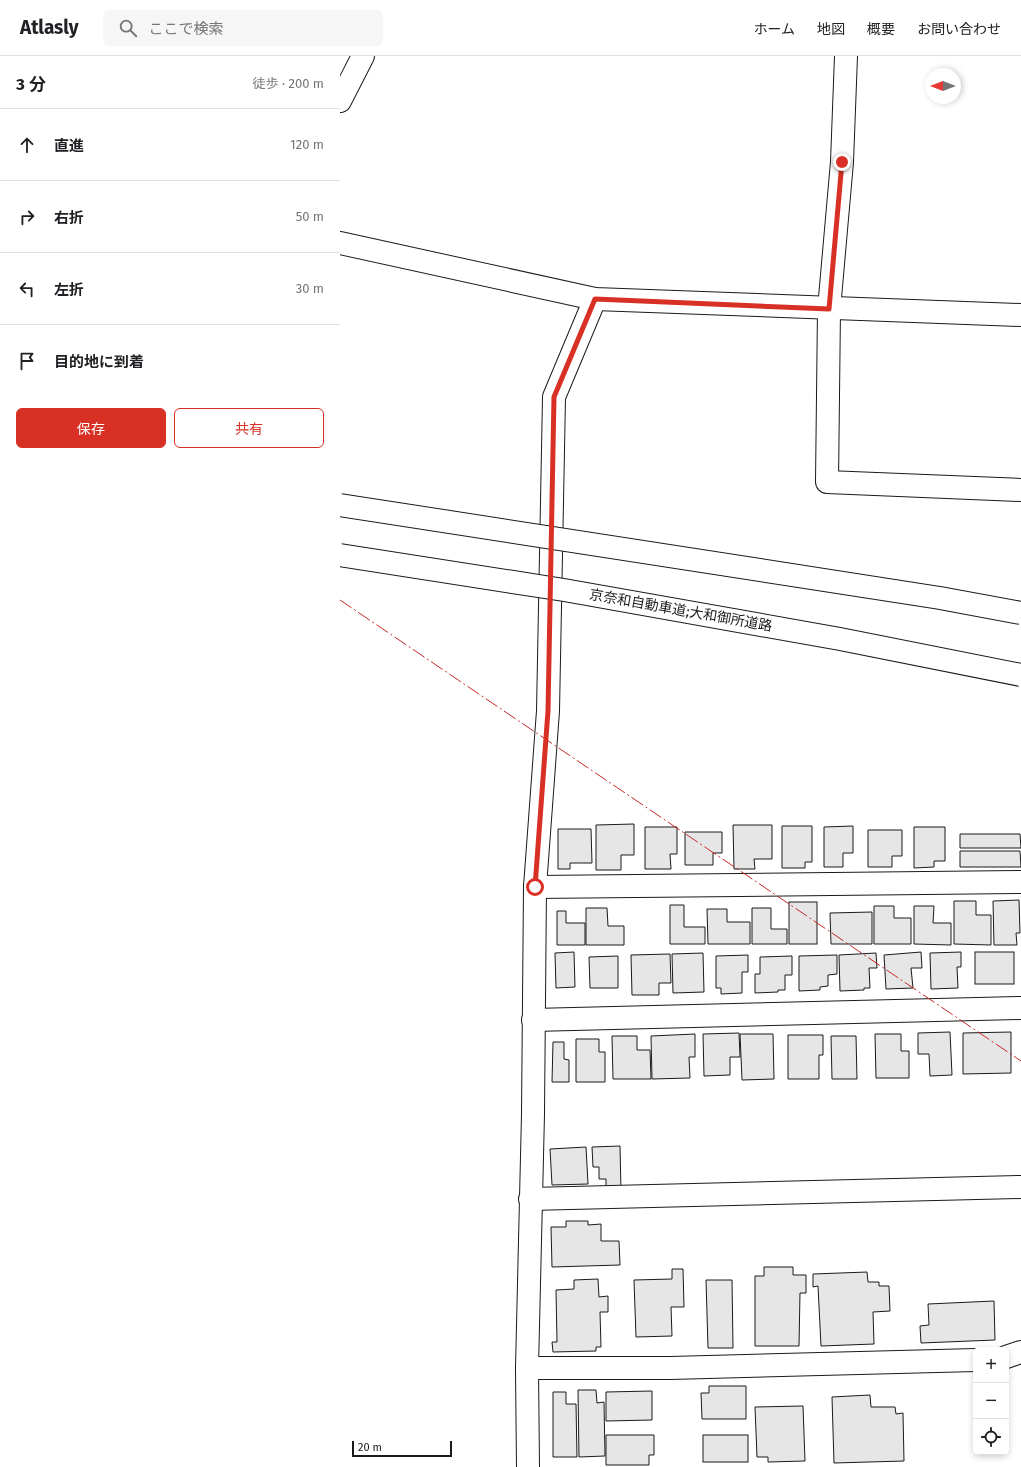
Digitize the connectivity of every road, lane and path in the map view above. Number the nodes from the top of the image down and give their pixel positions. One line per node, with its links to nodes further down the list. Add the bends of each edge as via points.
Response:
1 (363, 56): 3 (main road)
2 (846, 56): 6 (main road, via 842,162)
3 (340, 101)
4 (340, 244): 5 (main road)
5 (595, 299): 6 (main road); 14 (main road, via 554,397 548,711)
6 (829, 309): 7 (main road); 8 (main road, via 827,482)
7 (1021, 315)
8 (1021, 490)
9 (340, 505): 11 (main road, bridge, via 924,595)
10 (340, 555): 12 (main road, 京奈和自動車道;大和御所道路, bridge, via 564,590 840,639)
11 (1021, 613)
12 (1021, 675)
13 (1021, 882): 14 (main road)
14 (535, 887): 16 (main road)
15 (1021, 1008): 16 (main road)
16 (533, 1020): 18 (main road)
17 (1021, 1187): 18 (main road)
18 (530, 1199): 22 (main road)
19 (1021, 1352): 20 (main road)
20 (1009, 1355)
21 (973, 1360): 22 (main road, via 670,1368)
22 (527, 1368): 23 (main road)
23 (528, 1467)

